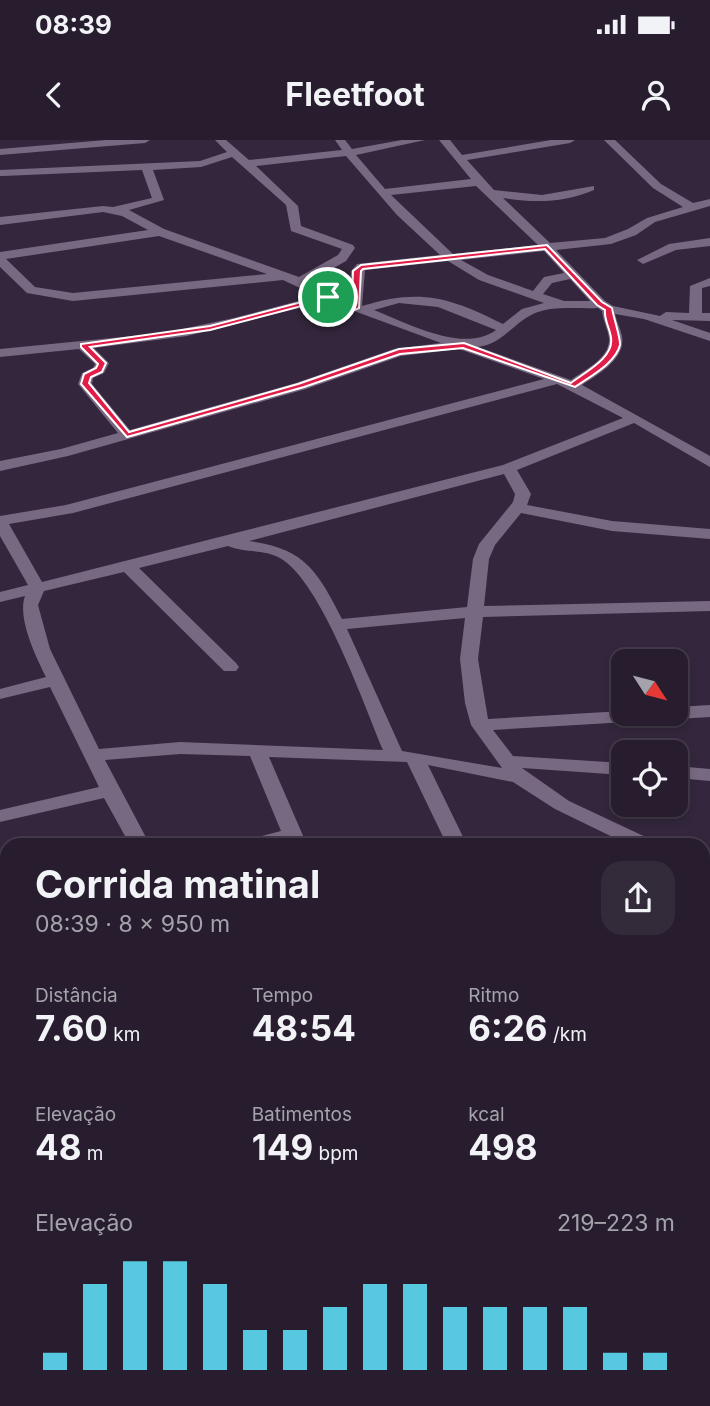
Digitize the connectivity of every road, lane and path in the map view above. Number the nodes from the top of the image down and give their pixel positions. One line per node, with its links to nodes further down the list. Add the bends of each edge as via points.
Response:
1 (145, 140): 10 (street)
2 (220, 140): 12 (street)
3 (340, 140): 13 (street)
4 (420, 140): 13 (street)
5 (444, 140): 14 (street)
6 (522, 140): 7 (street)
7 (547, 140)
8 (570, 140): 14 (street)
9 (609, 140): 22 (street, via 657,186)
10 (98, 142): 11 (street)
11 (0, 152)
12 (233, 153): 15 (street); 16 (street, via 208,163)
13 (348, 153): 15 (street); 20 (street)
14 (461, 158): 18 (street)
15 (246, 164): 34 (street, via 294,208 295,228 349,248 342,258)
16 (146, 167): 17 (street); 23 (street, via 159,200)
17 (3, 173)
18 (479, 181): 20 (street); 21 (street)
19 (590, 188): 21 (street, via 554,197)
20 (384, 192): 29 (street)
21 (492, 193): 28 (street)
22 (702, 205): 24 (street); 28 (street, via 651,219 618,238)
23 (116, 210): 25 (street, via 89,208); 26 (street)
24 (710, 218)
25 (0, 221)
26 (160, 232): 30 (street); 33 (street)
27 (710, 242): 31 (street, via 681,245)
28 (547, 247): 29 (street); 32 (street)
29 (450, 257): 36 (street, via 473,273); 40 (street, via 361,267 357,271)
30 (0, 258): 33 (street, via 31,290 73,297)
31 (643, 260)
32 (573, 275): 36 (street, via 548,280); 39 (street)
33 (284, 276): 34 (street)
34 (300, 282): 37 (street)
35 (710, 282): 42 (street, via 696,286)
36 (536, 295): 38 (street)
37 (328, 297): 40 (street); 47 (street, via 210,328)
38 (567, 306): 39 (street); 45 (street, via 529,311)
39 (604, 307): 41 (street); 51 (street, via 616,346 607,359)
40 (358, 309): 44 (street); 45 (street, via 396,299 423,300)
41 (647, 316): 42 (street); 46 (street)
42 (695, 317): 43 (street)
43 (710, 317)
44 (395, 323): 48 (street); 49 (street, via 404,336)
45 (506, 330): 48 (street, via 486,342)
46 (710, 337)
47 (84, 346): 50 (street, via 47,345); 53 (street, via 102,363 85,384)
48 (464, 346): 49 (street); 51 (street)
49 (399, 352): 53 (street, via 301,386)
50 (0, 353)
51 (566, 382): 52 (street); 58 (street, via 67,510)
52 (635, 418): 54 (street); 56 (street)
53 (127, 435): 55 (street)
54 (710, 462)
55 (0, 467)
56 (508, 468): 57 (street, via 523,494); 60 (street)
57 (518, 508): 59 (street, via 612,526); 63 (street, via 487,544)
58 (0, 521): 62 (street)
59 (710, 534)
60 (226, 542): 61 (street); 68 (street, via 292,558)
61 (129, 567): 62 (street); 69 (street)
62 (37, 587): 64 (street); 70 (street, via 30,606)
63 (477, 594): 66 (street); 67 (street)
64 (0, 597)
65 (710, 606): 66 (street)
66 (514, 610): 67 (street)
67 (473, 612): 68 (street); 75 (street, via 469,659)
68 (337, 625): 77 (street)
69 (230, 667)
70 (55, 680): 71 (street); 78 (street)
71 (0, 694)
72 (710, 711): 73 (street)
73 (688, 712)
74 (611, 717): 75 (street)
75 (480, 725): 80 (street)
76 (256, 749): 77 (street); 78 (street, via 180,748); 88 (street)
77 (394, 754): 79 (street)
78 (93, 755): 85 (street)
79 (414, 757): 84 (street); 89 (street)
80 (505, 761): 81 (street); 84 (street)
81 (611, 768)
82 (688, 773): 83 (street)
83 (710, 775)
84 (519, 777): 90 (street, via 562,805)
85 (112, 790): 86 (street); 87 (street)
86 (0, 816)
87 (135, 838)
88 (293, 838)
89 (454, 838)
90 (630, 838)

